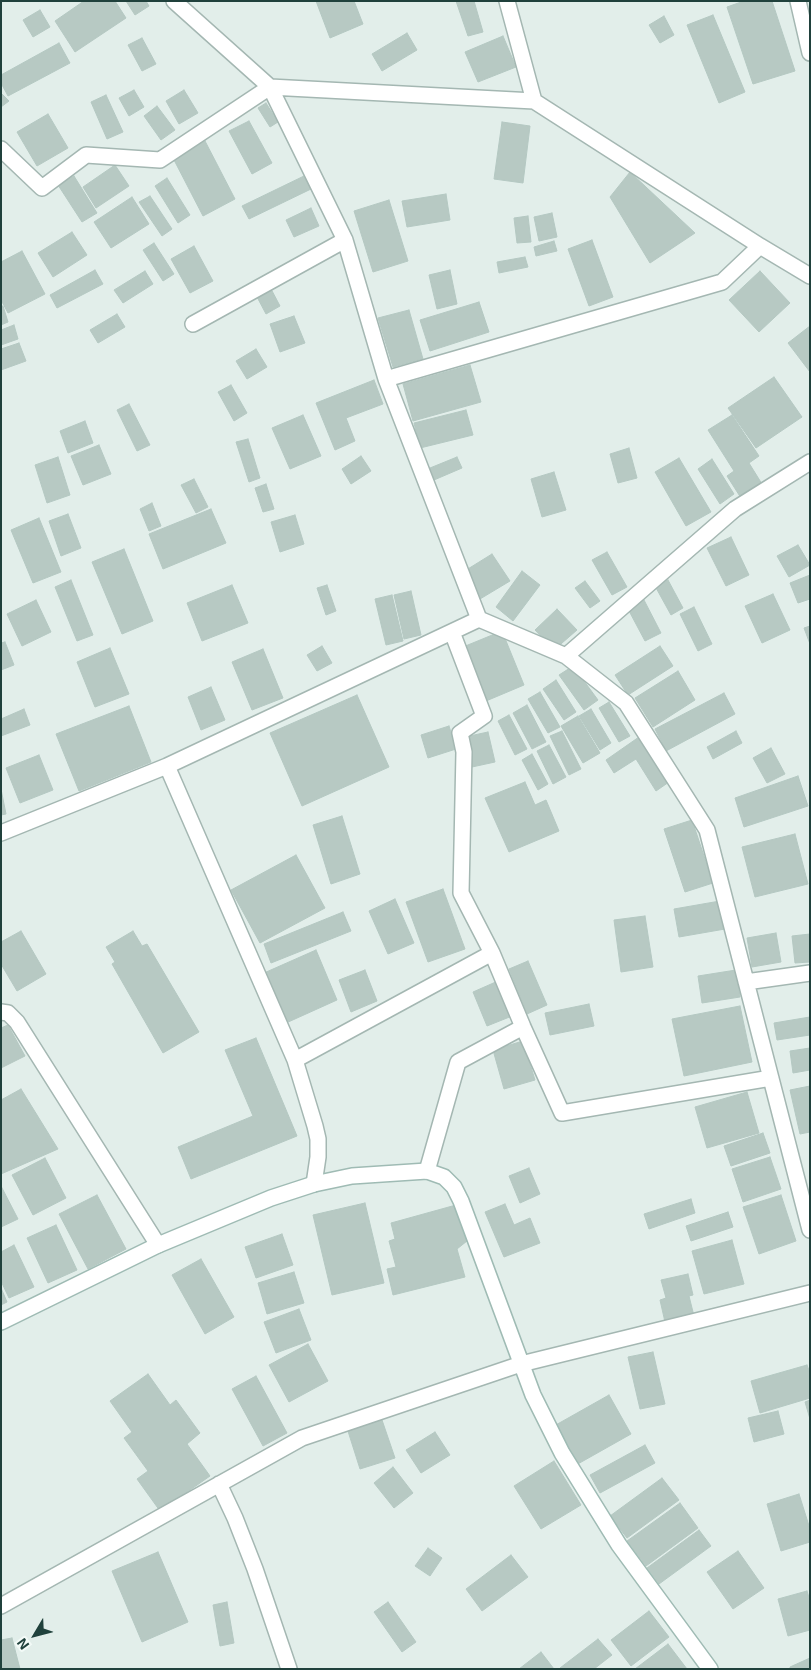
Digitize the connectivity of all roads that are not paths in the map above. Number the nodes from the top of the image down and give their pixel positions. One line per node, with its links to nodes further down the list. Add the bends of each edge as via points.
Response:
1 (174, 1): 5 (street)
2 (506, 1): 6 (street)
3 (798, 1): 4 (street)
4 (810, 54)
5 (270, 87): 6 (street); 7 (street, via 160,160 86,155 42,188); 8 (street)
6 (534, 102): 9 (street)
7 (1, 149)
8 (345, 240): 11 (street); 12 (street)
9 (760, 246): 10 (street); 12 (street, via 722,282)
10 (810, 276)
11 (193, 324)
12 (386, 379): 14 (street)
13 (810, 462): 16 (street, via 735,509)
14 (479, 619): 15 (street); 16 (street)
15 (452, 632): 17 (street); 19 (street, via 484,716 460,733 464,752 460,893)
16 (566, 656): 21 (street, via 626,703 707,830)
17 (167, 766): 18 (street); 24 (street)
18 (1, 833)
19 (492, 953): 23 (street); 24 (street)
20 (810, 973): 21 (street)
21 (746, 982): 25 (street)
22 (1, 1012): 29 (street, via 13,1016)
23 (524, 1027): 25 (street, via 562,1113); 26 (street, via 458,1062)
24 (294, 1060): 27 (street, via 318,1139)
25 (771, 1078): 28 (street)
26 (427, 1171): 27 (street, via 352,1176); 32 (street, via 444,1177 461,1201)
27 (314, 1184): 29 (street, via 271,1198)
28 (810, 1230)
29 (158, 1245): 31 (street)
30 (810, 1293): 32 (street)
31 (1, 1322)
32 (521, 1364): 33 (street, via 302,1438); 36 (street, via 562,1453 591,1500)
33 (219, 1484): 34 (street); 35 (street, via 255,1569)
34 (1, 1606)
35 (289, 1669)
36 (710, 1669)

